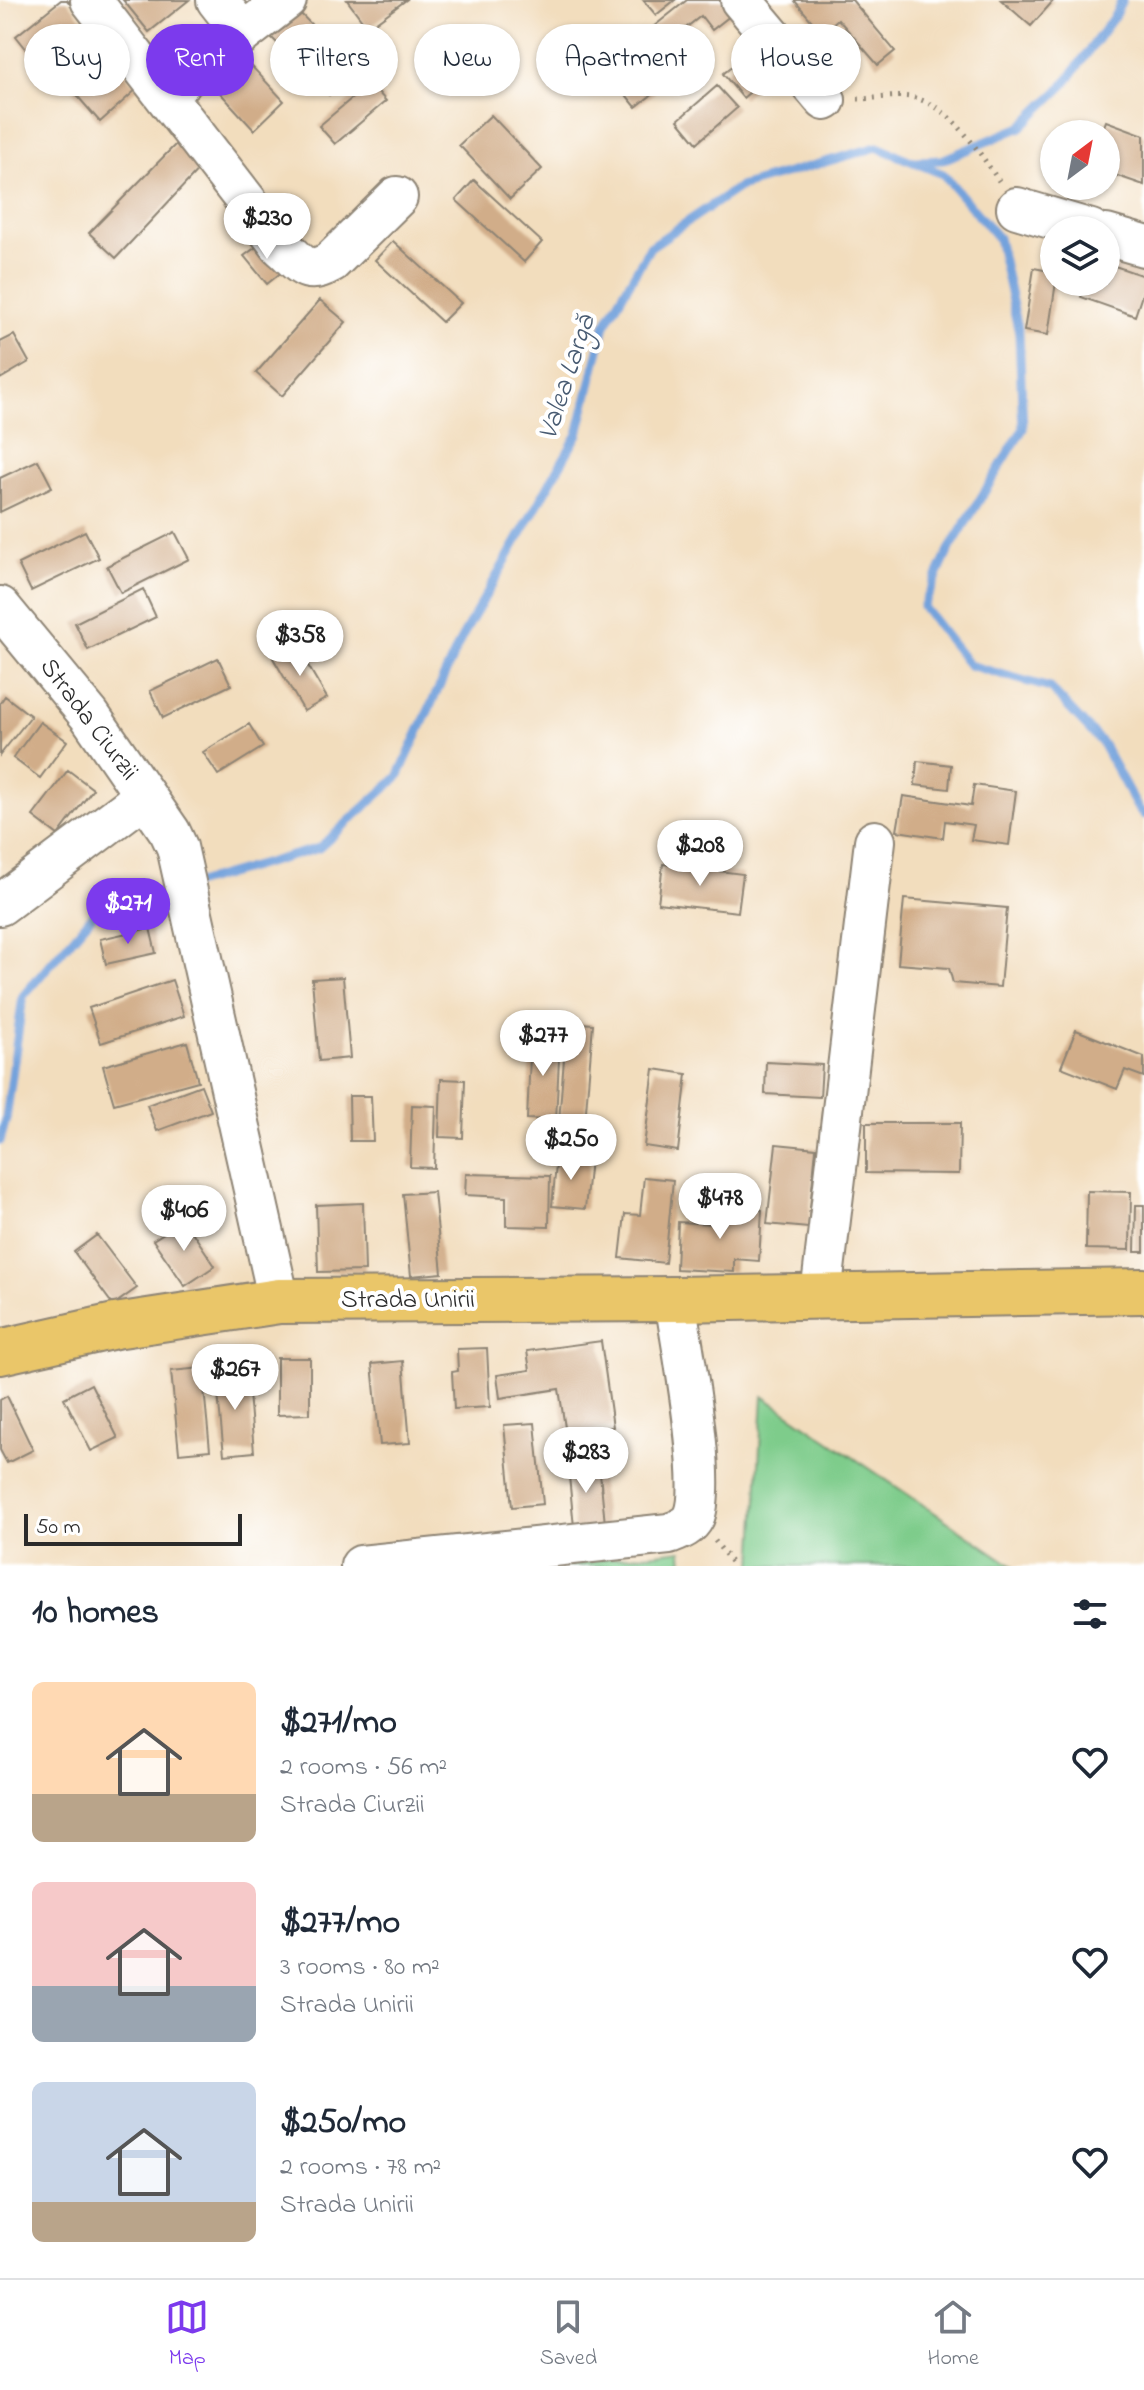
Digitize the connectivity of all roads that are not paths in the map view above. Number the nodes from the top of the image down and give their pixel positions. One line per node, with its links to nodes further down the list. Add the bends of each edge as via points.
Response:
1 (91, 0): 7 (street)
2 (217, 0): 5 (street)
3 (286, 0): 6 (street)
4 (741, 0): 9 (street)
5 (236, 24)
6 (254, 25)
7 (146, 71)
8 (166, 96): 10 (street, via 281,246 308,269 331,262)
9 (825, 100)
10 (397, 197)
11 (1017, 208): 12 (street)
12 (1044, 216)
13 (1120, 239): 14 (street)
14 (1144, 246)
15 (0, 607): 16 (street, Strada Ciurzii, via 90,716)
16 (145, 796): 18 (street, Strada Ciurzii); 22 (street, Strada Ciurzii, via 177,847)
17 (875, 841): 20 (street)
18 (0, 905)
19 (1144, 1291): 20 (main road, Strada Unirii)
20 (821, 1295): 21 (main road, Strada Unirii)
21 (675, 1299): 22 (main road, Strada Unirii); 24 (street, via 699,1466 695,1514 688,1526 669,1534)
22 (279, 1301): 23 (main road, Strada Unirii, via 115,1326)
23 (0, 1352)
24 (361, 1566)

